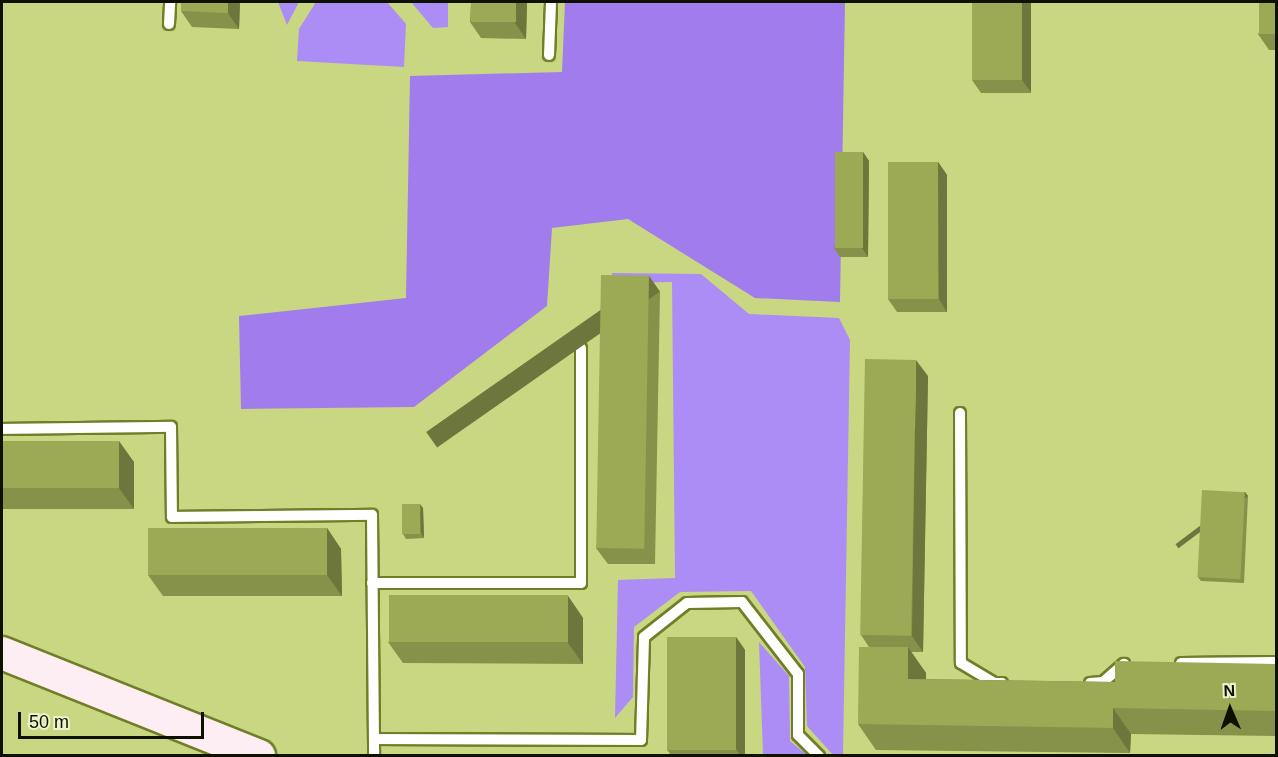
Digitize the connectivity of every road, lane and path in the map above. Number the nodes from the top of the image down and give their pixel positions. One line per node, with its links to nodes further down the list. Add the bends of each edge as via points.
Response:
1 (170, 2): 3 (lane)
2 (551, 2): 4 (lane)
3 (169, 24)
4 (549, 55)
5 (581, 348): 8 (lane, via 581,583)
6 (960, 413): 13 (lane, via 961,663 994,683)
7 (2, 429): 8 (lane, via 171,427 172,517 372,515)
8 (372, 583): 15 (lane)
9 (2, 653): 16 (street)
10 (1276, 662): 12 (lane)
11 (1137, 663): 14 (lane, via 1126,663 1102,682)
12 (1172, 663)
13 (1016, 683)
14 (1081, 683)
15 (374, 739): 17 (lane); 18 (lane, via 641,740 644,637 687,603 742,602 798,674 798,735)
16 (259, 756)
17 (374, 756)
18 (819, 756)

